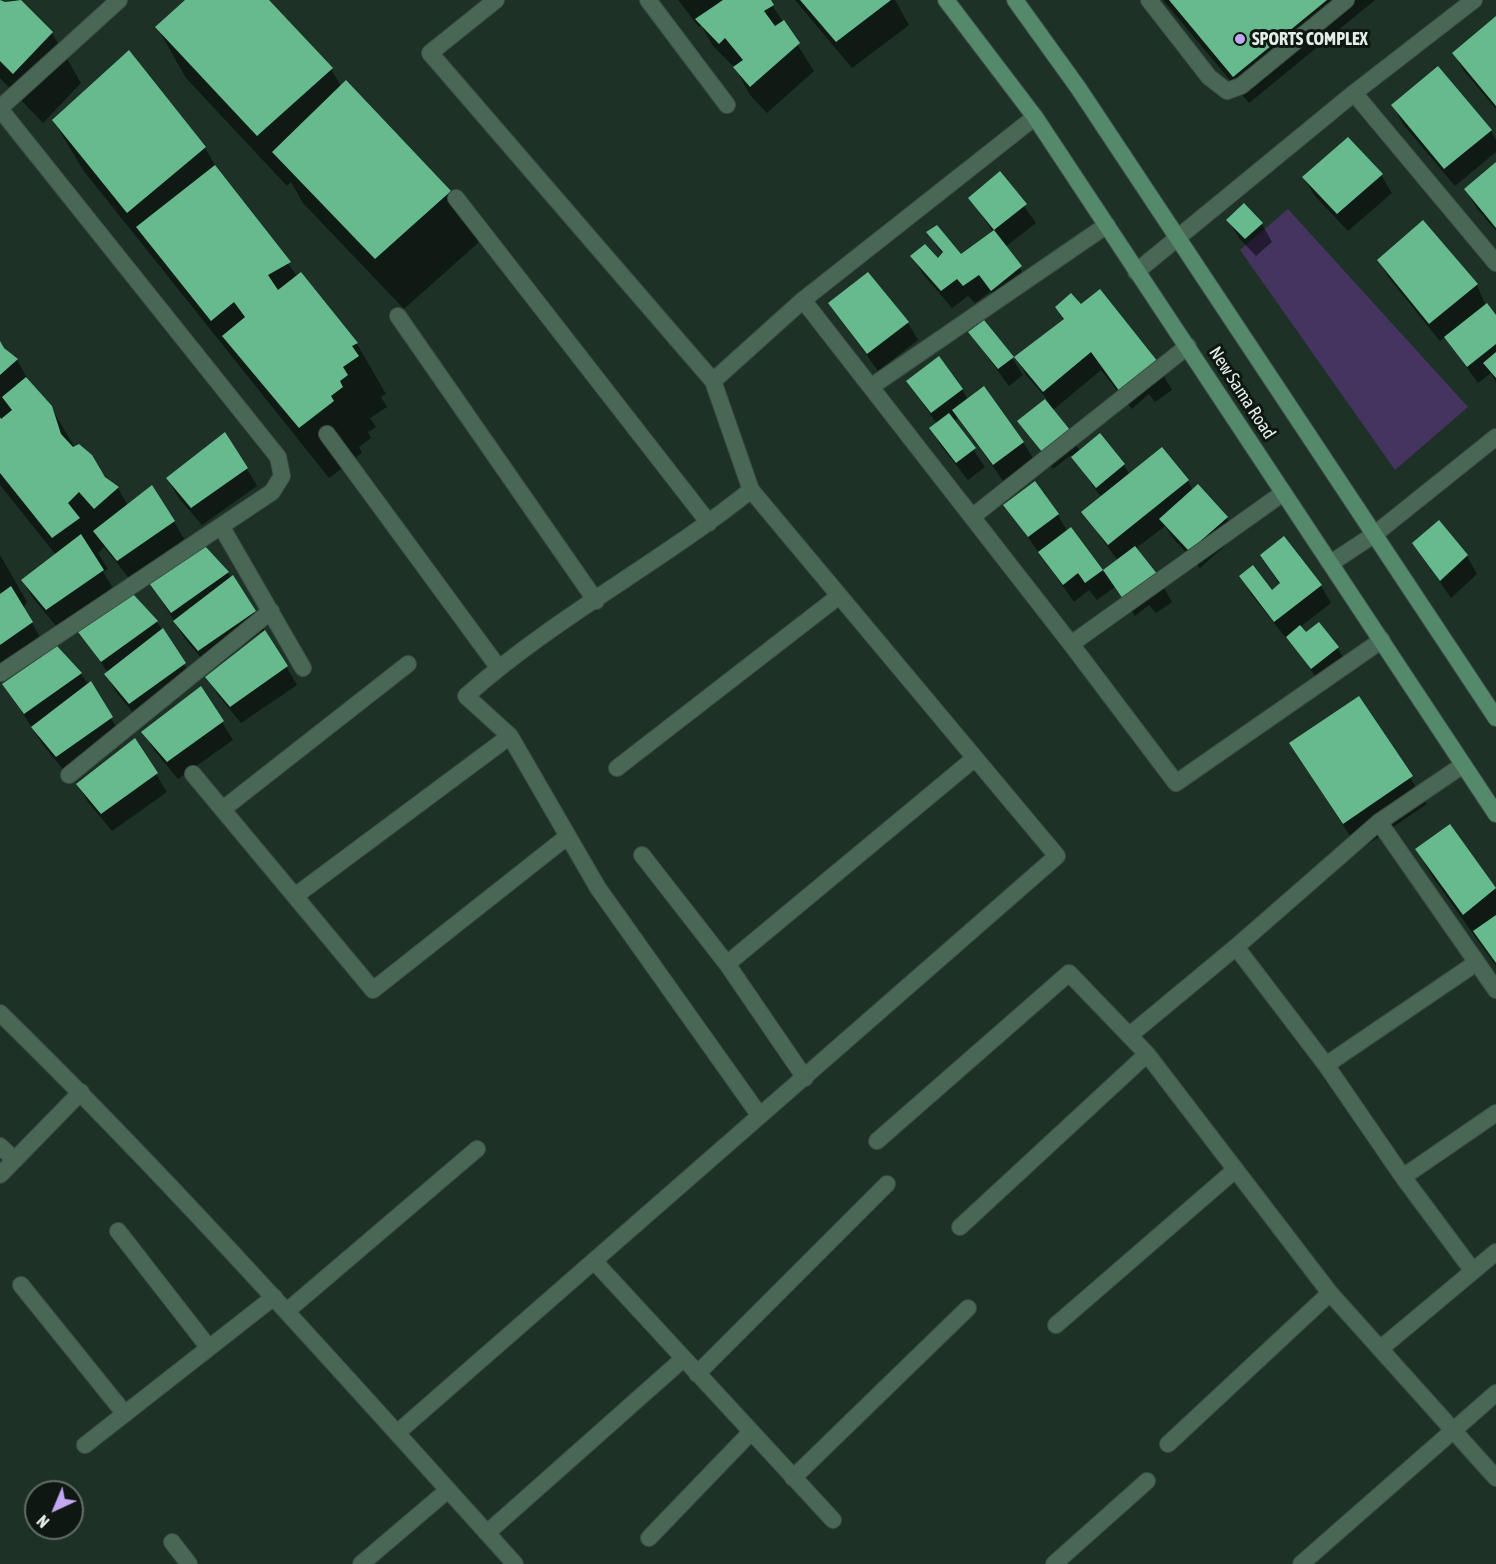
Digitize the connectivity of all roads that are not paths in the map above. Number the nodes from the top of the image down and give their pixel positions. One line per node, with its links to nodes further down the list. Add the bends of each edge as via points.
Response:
1 (119, 0): 11 (street)
2 (496, 0): 21 (street, via 430,53)
3 (648, 0): 10 (street)
4 (946, 0): 12 (main road, New Sama Road)
5 (1015, 0): 15 (main road, New Sama Road, via 1079,88)
6 (1149, 0): 7 (street, via 1209,77 1227,91 1241,86)
7 (1346, 0)
8 (1474, 0): 9 (street)
9 (1354, 93): 15 (street); 16 (street)
10 (727, 105)
11 (0, 109): 29 (street, via 278,457 282,476 272,492)
12 (1035, 117): 14 (main road, New Sama Road); 18 (street)
13 (456, 198): 28 (street)
14 (1107, 225): 17 (main road, New Sama Road); 22 (street)
15 (1178, 238): 17 (street); 30 (main road, New Sama Road)
16 (1496, 263)
17 (1136, 272): 20 (main road, New Sama Road)
18 (802, 300): 21 (street); 22 (street)
19 (398, 316): 33 (street)
20 (1188, 346): 26 (main road, New Sama Road); 27 (street)
21 (713, 381): 25 (street)
22 (872, 386): 27 (street)
23 (327, 434): 38 (street)
24 (1496, 437): 30 (street)
25 (751, 490): 28 (street); 32 (street)
26 (1283, 493): 31 (main road, New Sama Road); 36 (street)
27 (972, 517): 36 (street)
28 (709, 524): 33 (street)
29 (221, 526): 34 (street); 40 (street)
30 (1374, 534): 31 (street); 41 (main road, New Sama Road)
31 (1330, 563): 35 (main road, New Sama Road)
32 (839, 596): 43 (street); 45 (street)
33 (596, 601): 38 (street)
34 (270, 611): 39 (street); 47 (street)
35 (1382, 640): 36 (street, via 1176,783); 44 (main road, New Sama Road)
36 (1071, 644)
37 (408, 664): 48 (street)
38 (498, 667): 42 (street, via 466,696)
39 (303, 668)
40 (1, 673)
41 (1496, 718)
42 (510, 736): 51 (street); 53 (street)
43 (975, 758): 56 (street); 62 (street, via 1057,856)
44 (1463, 765): 49 (main road, New Sama Road); 50 (street)
45 (617, 768)
46 (193, 774): 48 (street)
47 (69, 775)
48 (223, 809): 53 (street)
49 (1496, 814)
50 (1379, 822): 54 (street); 55 (street)
51 (568, 836): 53 (street, via 373,990); 65 (street, via 598,888)
52 (642, 855): 56 (street)
53 (295, 897)
54 (1236, 947): 59 (street); 61 (street)
55 (1476, 963): 57 (street); 61 (street)
56 (727, 964): 62 (street)
57 (1496, 990)
58 (0, 1013): 63 (street)
59 (1130, 1035): 60 (street); 66 (street, via 1069,974)
60 (1147, 1054): 70 (street); 74 (street)
61 (1326, 1065): 72 (street)
62 (805, 1078): 65 (street)
63 (81, 1092): 69 (street); 81 (street)
64 (1496, 1113): 72 (street)
65 (760, 1116): 77 (street)
66 (877, 1142)
67 (0, 1146): 69 (street)
68 (477, 1149): 83 (street)
69 (15, 1160): 71 (street)
70 (1235, 1170): 80 (street); 84 (street)
71 (0, 1175)
72 (1403, 1177): 78 (street)
73 (887, 1184): 88 (street)
74 (960, 1227)
75 (118, 1231): 85 (street)
76 (1496, 1252): 78 (street)
77 (594, 1261): 87 (street); 93 (street)
78 (1473, 1271): 86 (street)
79 (21, 1285): 90 (street)
80 (1330, 1293): 86 (street); 94 (street)
81 (274, 1297): 83 (street); 85 (street)
82 (968, 1308): 96 (street)
83 (287, 1311): 93 (street)
84 (1056, 1324)
85 (209, 1348): 90 (street)
86 (1380, 1349): 91 (street)
87 (683, 1359): 88 (street); 101 (street)
88 (697, 1374): 92 (street)
89 (1496, 1393): 91 (street)
90 (124, 1414): 95 (street)
91 (1452, 1431): 97 (street); 108 (street)
92 (751, 1432): 96 (street); 102 (street)
93 (397, 1433): 99 (street)
94 (1168, 1444)
95 (85, 1445)
96 (793, 1478): 100 (street)
97 (1496, 1478)
98 (1147, 1481): 104 (street)
99 (448, 1490): 101 (street); 106 (street)
100 (833, 1520)
101 (487, 1533): 107 (street)
102 (649, 1538)
103 (172, 1542): 105 (street)
104 (1060, 1562)
105 (189, 1564)
106 (361, 1564)
107 (515, 1564)
108 (1301, 1564)

